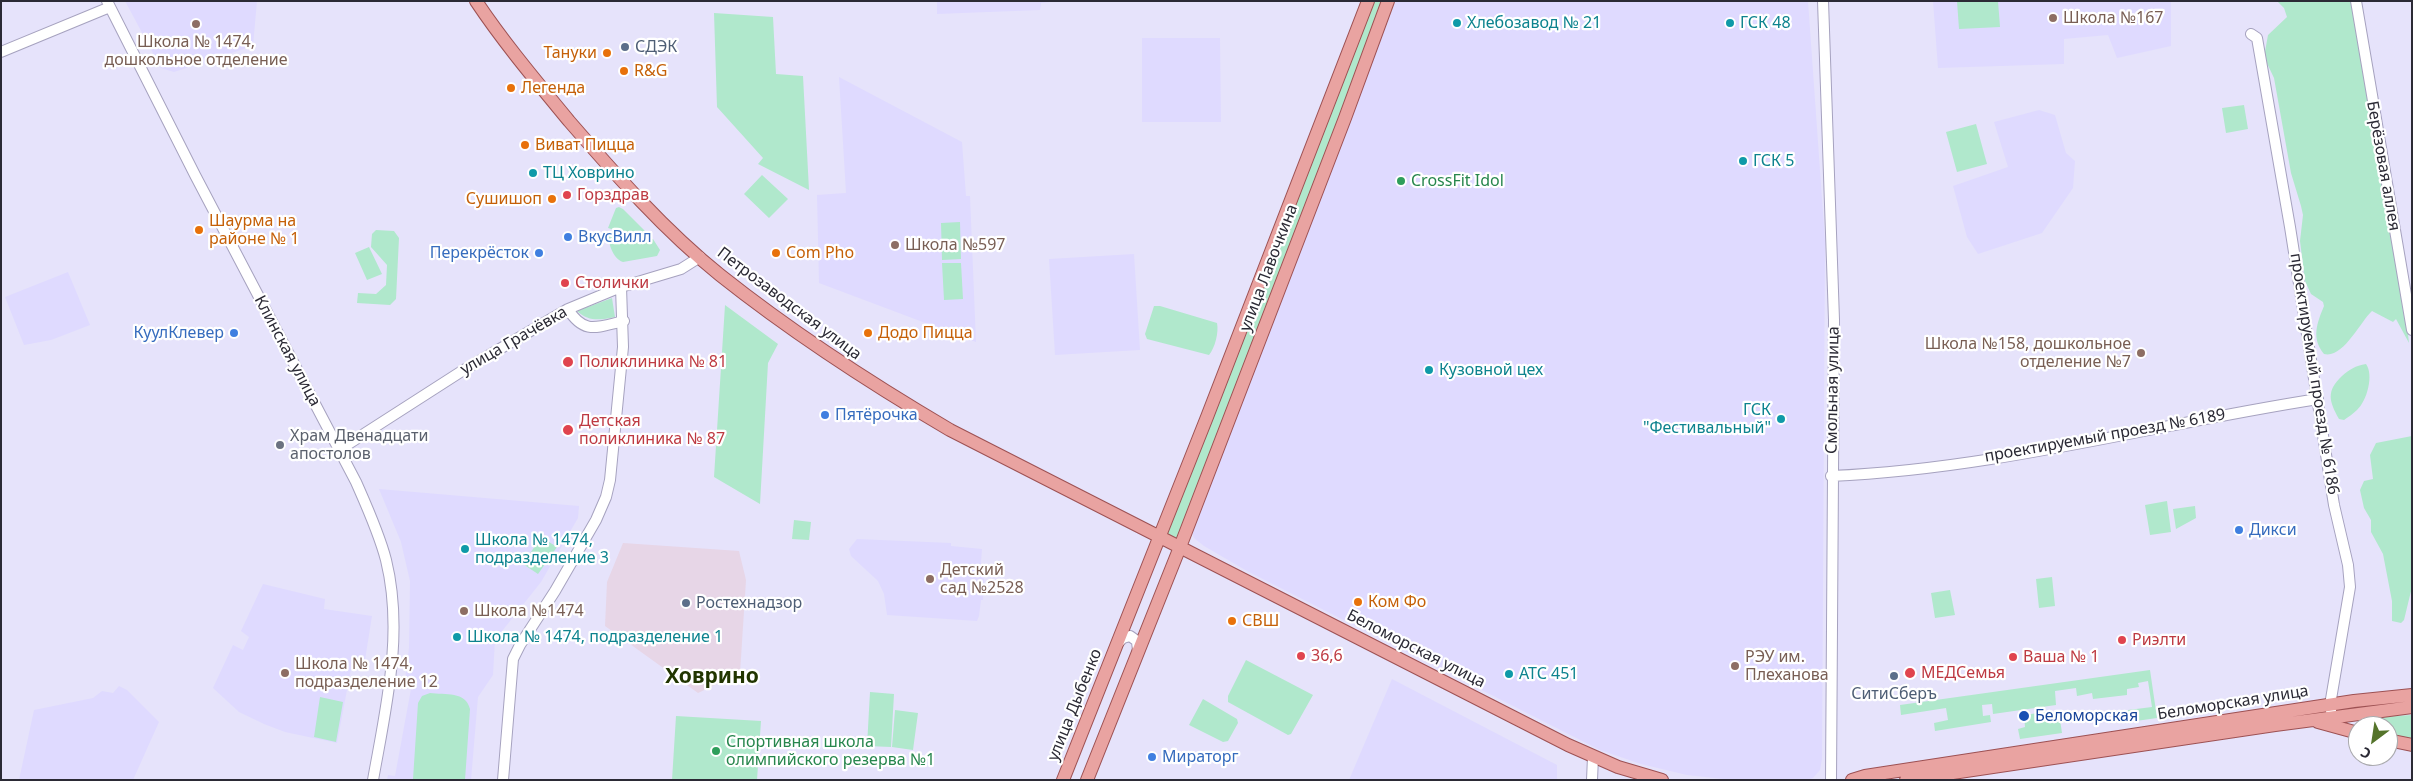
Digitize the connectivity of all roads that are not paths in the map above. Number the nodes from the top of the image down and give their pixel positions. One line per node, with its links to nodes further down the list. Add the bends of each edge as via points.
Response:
1 (476, 1): 9 (main road, Петрозаводская улица, via 597,153)
2 (1368, 1): 17 (main road, улица Лавочкина)
3 (1388, 1): 18 (main road, улица Лавочкина)
4 (1823, 1): 16 (street, Смольная улица, via 1833,292)
5 (2356, 1): 13 (street, Берёзовая аллея)
6 (108, 4): 8 (street); 15 (street, Клинская улица)
7 (2251, 34): 14 (street, проектируемый проезд № 6186, via 2257,38)
8 (1, 52)
9 (700, 257): 10 (street, улица Грачёвка, via 681,269); 17 (main road, Петрозаводская улица, via 785,324 870,382 950,430)
10 (621, 287): 11 (street, улица Грачёвка); 12 (street)
11 (568, 309): 12 (street, via 581,326); 15 (street, улица Грачёвка, via 462,371)
12 (624, 321): 30 (street, via 608,489 596,520 513,659)
13 (2412, 330)
14 (2318, 399): 16 (street, проектируемый проезд № 6189, via 2258,407 2097,441 1931,466); 23 (street, проектируемый проезд № 6186, via 2350,587)
15 (339, 450): 29 (street, Клинская улица, via 376,528 392,591 394,648)
16 (1831, 476): 35 (street, Смольная улица)
17 (1160, 537): 18 (main road, Беломорская улица); 19 (main road, улица Дыбенко)
18 (1180, 547): 20 (main road); 28 (main road, Беломорская улица)
19 (1118, 643): 20 (street, улица Дыбенко, via 1130,636 1137,640); 31 (main road, улица Дыбенко)
20 (1138, 652): 32 (main road)
21 (2412, 695): 23 (main road, Беломорская улица)
22 (2412, 707): 23 (main road, Беломорская улица)
23 (2331, 711): 24 (main road, Беломорская улица); 36 (main road, Беломорская улица)
24 (2308, 720): 25 (main road); 37 (main road, Беломорская улица)
25 (2348, 730)
26 (2398, 742): 27 (main road)
27 (2412, 745)
28 (1594, 757): 33 (street); 34 (main road, Беломорская улица)
29 (372, 780)
30 (503, 780)
31 (1063, 780)
32 (1088, 780)
33 (1592, 780)
34 (1662, 780)
35 (1831, 780)
36 (1852, 780)
37 (1906, 780)

